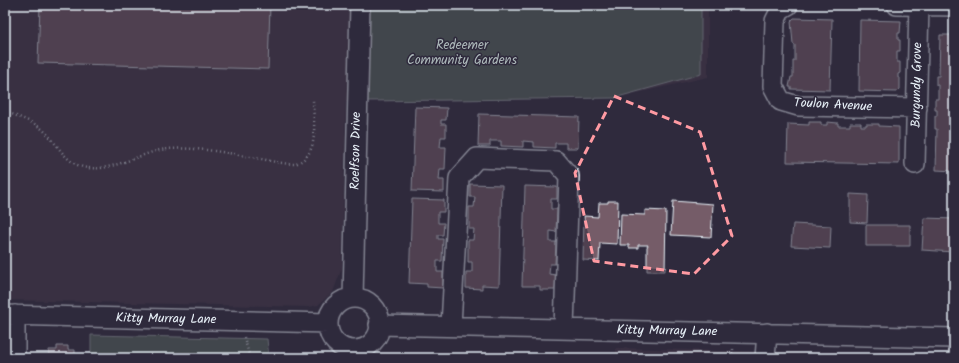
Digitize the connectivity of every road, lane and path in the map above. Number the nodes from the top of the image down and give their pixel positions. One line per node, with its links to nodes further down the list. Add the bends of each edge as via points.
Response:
1 (360, 5): 10 (street, Roelfson Drive)
2 (788, 5): 7 (street, Toulon Avenue, via 781,9 774,21 772,86 782,101 798,106)
3 (897, 5): 4 (street)
4 (919, 6): 5 (street); 7 (street, Burgundy Grove)
5 (954, 6)
6 (313, 99): 8 (path, via 313,142 309,154 302,162 295,164 206,150 168,149 155,151 130,161 87,168 68,159 43,130)
7 (917, 108): 9 (street, Burgundy Grove)
8 (5, 111)
9 (915, 164)
10 (352, 298): 12 (street, via 345,299 333,308); 13 (street, via 361,299 375,309)
11 (10, 315): 12 (street, Kitty Murray Lane); 21 (street)
12 (328, 323): 20 (street, via 332,339)
13 (379, 325): 14 (street, Kitty Murray Lane); 20 (street, via 378,332 369,345)
14 (451, 326): 15 (street, Kitty Murray Lane); 15 (street, via 459,178 477,158 556,161 569,176)
15 (564, 328): 16 (street, Kitty Murray Lane)
16 (767, 333): 18 (street, Kitty Murray Lane); 24 (street)
17 (244, 337): 22 (path)
18 (954, 338)
19 (733, 349): 23 (path)
20 (354, 354)
21 (15, 358)
22 (250, 358)
23 (733, 358)
24 (765, 358)

